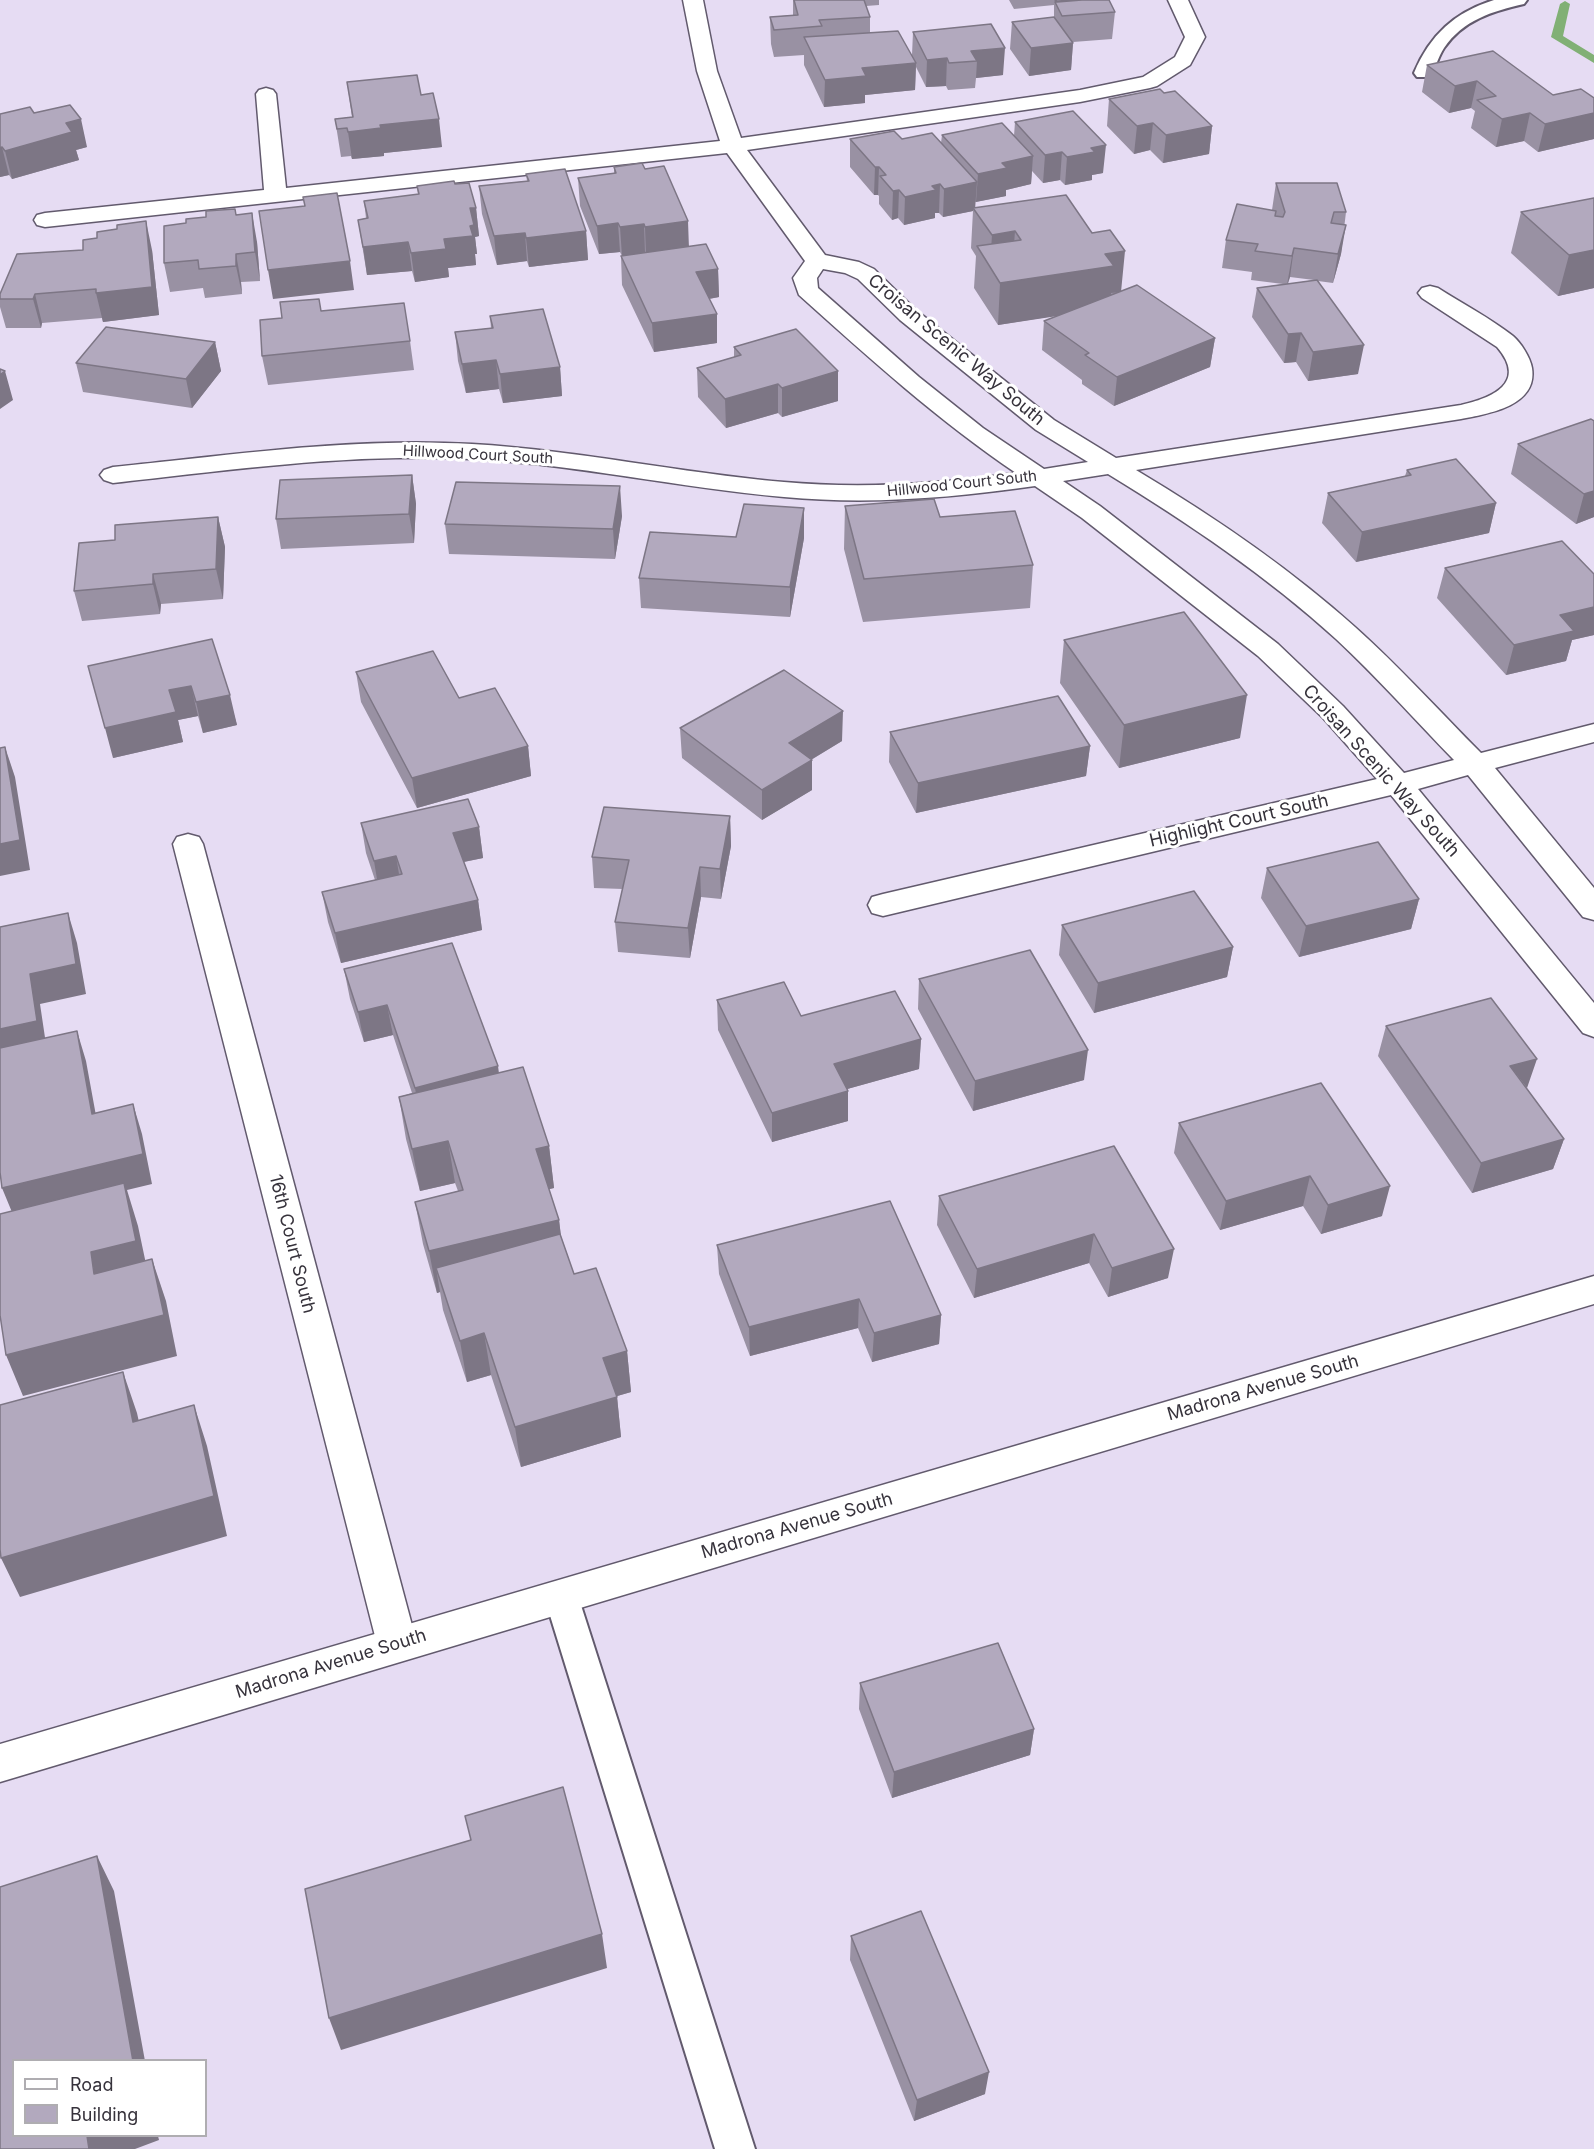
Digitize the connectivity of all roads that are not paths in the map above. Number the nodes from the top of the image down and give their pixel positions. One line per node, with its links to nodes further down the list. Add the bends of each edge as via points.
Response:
1 (693, 0): 6 (street, via 707,71)
2 (1178, 0): 6 (street, via 1195,37 1183,61 1150,82 1068,98)
3 (1518, 0): 4 (lane, via 1467,15 1450,28 1429,56)
4 (1423, 73)
5 (266, 94): 7 (street)
6 (733, 146): 7 (street); 9 (street)
7 (276, 196): 8 (street)
8 (45, 220)
9 (817, 261): 11 (street, Croisan Scenic Way South, via 866,274 908,315 1045,425); 13 (street, Croisan Scenic Way South, via 805,278 807,290 910,382)
10 (1430, 293): 11 (street, Hillwood Court South, via 1505,342 1514,352 1520,366 1519,384 1509,396 1461,412)
11 (1113, 466): 13 (street, Hillwood Court South); 15 (street, Croisan Scenic Way South, via 1292,587 1347,634)
12 (113, 476): 13 (street, Hillwood Court South, via 378,450 521,455 765,489 943,489)
13 (1038, 477): 16 (street, Croisan Scenic Way South, via 1091,512 1268,650 1333,712)
14 (1594, 733): 15 (street, Highlight Court South)
15 (1475, 764): 16 (street, Highlight Court South); 19 (street, Croisan Scenic Way South)
16 (1398, 784): 18 (street, Highlight Court South); 20 (street, Croisan Scenic Way South)
17 (188, 844): 23 (street, 16th Court South)
18 (883, 905)
19 (1594, 909)
20 (1594, 1024)
21 (1594, 1290): 22 (street, Madrona Avenue South)
22 (561, 1596): 23 (street, Madrona Avenue South); 25 (lane)
23 (397, 1644): 24 (street, Madrona Avenue South)
24 (0, 1763)
25 (735, 2149)

